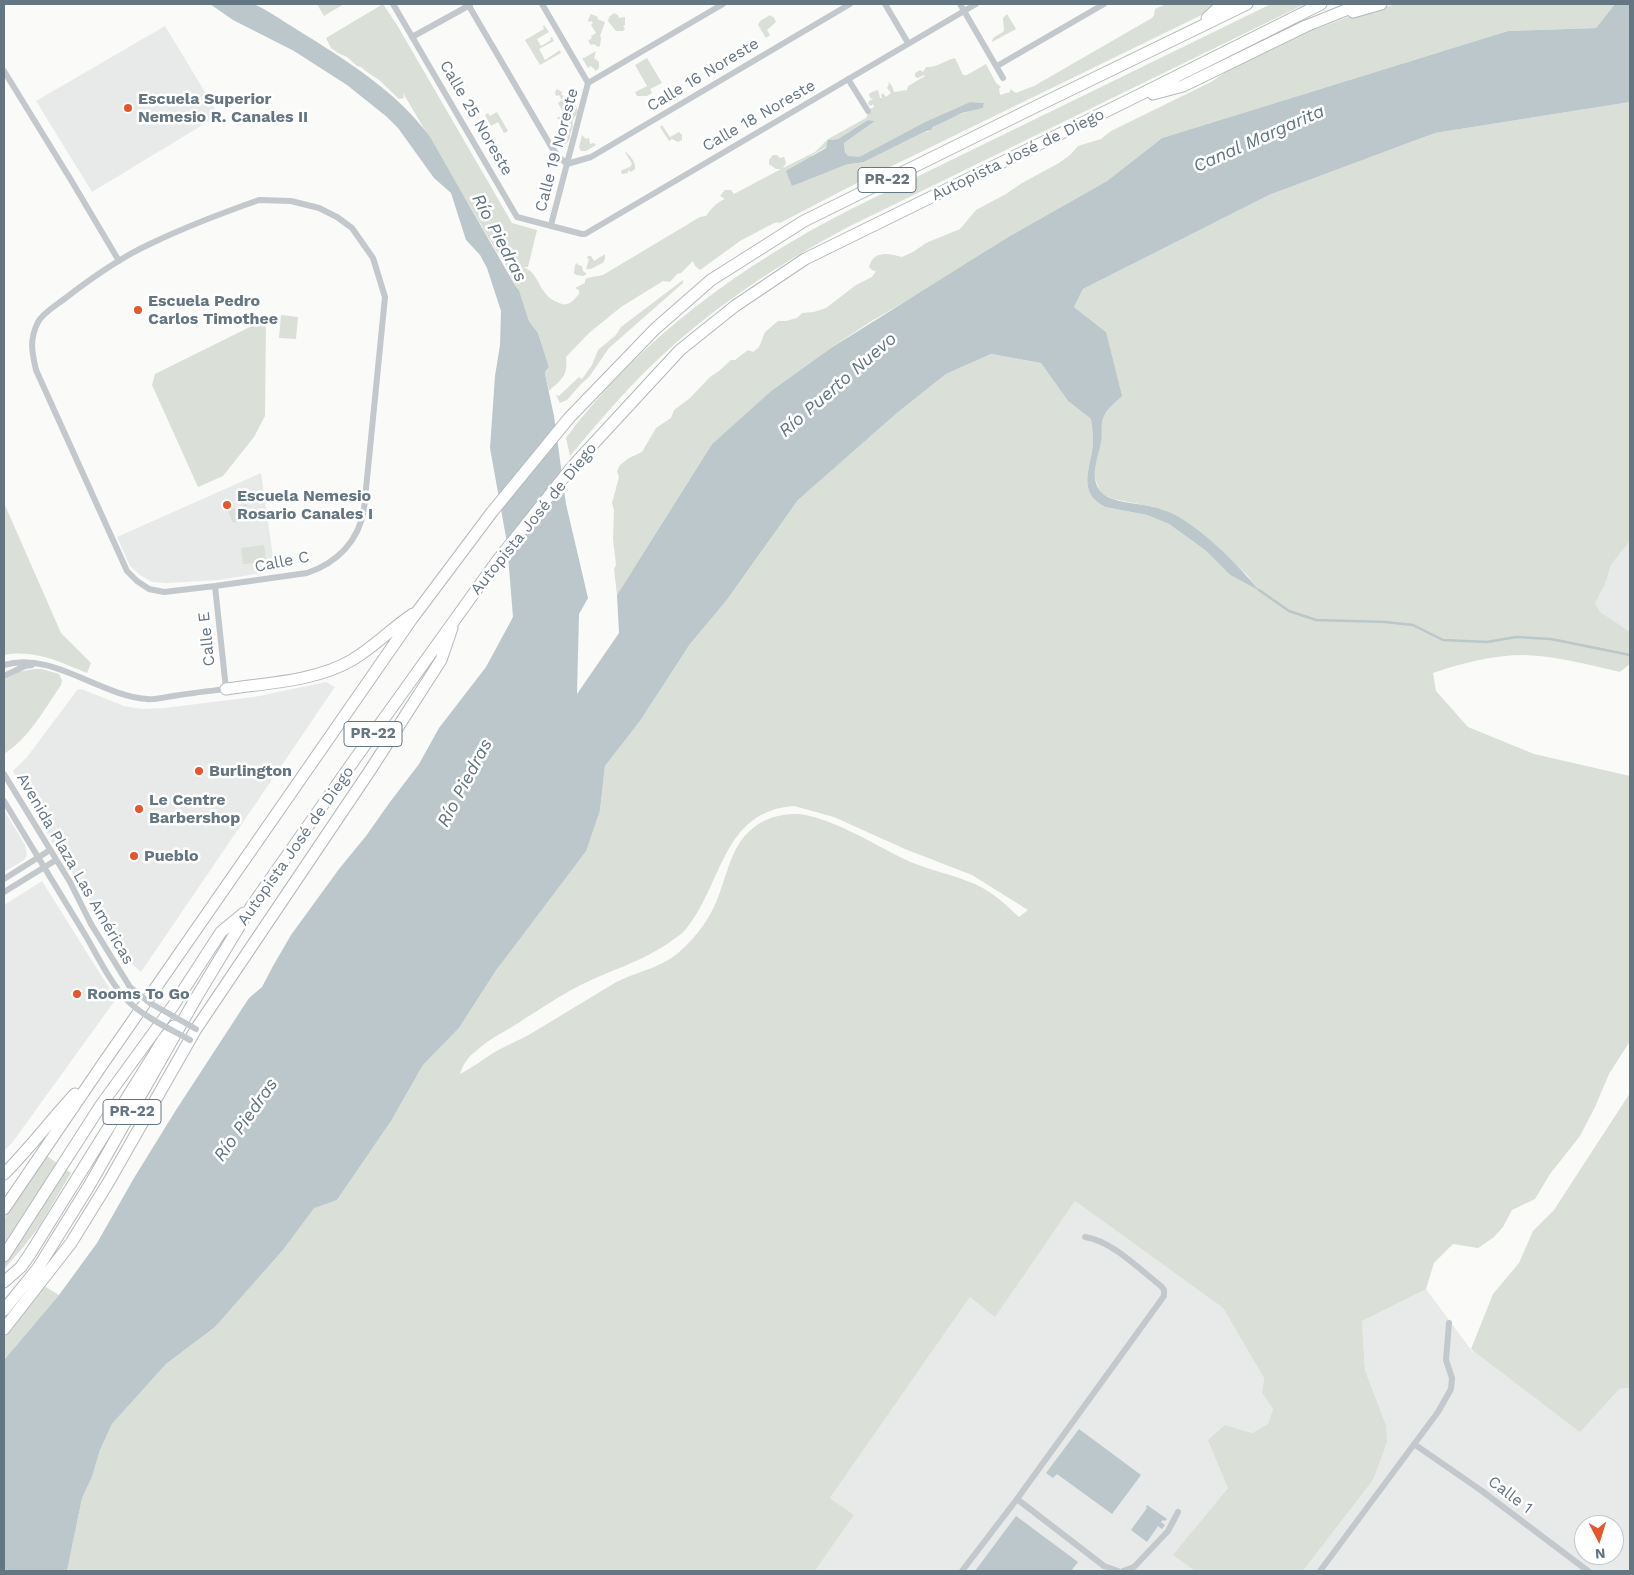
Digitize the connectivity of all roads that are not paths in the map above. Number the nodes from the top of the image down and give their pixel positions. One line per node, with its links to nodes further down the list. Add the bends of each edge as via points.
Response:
1 (393, 4): 18 (street, Calle 25 Noreste)
2 (542, 4): 24 (street, Calle 19 Noreste)
3 (723, 4): 24 (street)
4 (850, 4): 27 (street, Calle 16 Noreste, via 591,157)
5 (885, 4): 19 (street)
6 (960, 4): 15 (street)
7 (976, 4): 15 (street, Calle 18 Noreste)
8 (1104, 4): 20 (street)
9 (1228, 4): 17 (highway, via 1218,8)
10 (1248, 4): 17 (highway, PR-22)
11 (1321, 4): 25 (highway, Autopista José de Diego / PR-22)
12 (1361, 4): 16 (highway)
13 (1381, 4): 16 (highway)
14 (470, 5): 18 (street); 27 (street, via 552,148)
15 (964, 11): 19 (street, Calle 18 Noreste); 20 (street)
16 (1306, 26): 25 (highway, via 1183,86)
17 (1195, 29): 31 (highway, PR-22, via 804,221 711,280 655,329 569,418 492,512)
18 (412, 37): 28 (street, Calle 25 Noreste, via 517,217)
19 (908, 44): 23 (street, Calle 18 Noreste)
20 (997, 66): 22 (street)
21 (4, 71): 29 (street)
22 (1003, 78)
23 (848, 79): 26 (street); 28 (street, Calle 18 Noreste, via 585,234)
24 (588, 83): 27 (street, Calle 19 Noreste)
25 (1130, 100): 32 (highway, Autopista José de Diego / PR-22, via 827,247 735,306 680,350 572,467)
26 (868, 111)
27 (567, 164): 28 (street, Calle 19 Noreste)
28 (551, 226)
29 (118, 261): 30 (street, Calle C, via 78,288 38,322 31,342 36,370 127,570 148,588 164,592); 30 (street, Calle C, via 213,217 259,200 277,200 319,208 352,228 373,258 385,297 364,509 358,532 345,550 319,569 294,576)
30 (215, 586): 36 (street, Calle E)
31 (419, 610): 36 (highway, via 366,651 338,667 311,676); 48 (highway, PR-22)
32 (458, 614): 45 (highway, Autopista José de Diego / PR-22); 47 (highway, via 441,660)
33 (40, 664): 34 (street); 35 (street, via 25,666); 36 (street, via 116,693 148,699)
34 (4, 665)
35 (4, 676)
36 (226, 689)
37 (4, 774): 39 (street, Avenida Plaza Las Américas)
38 (4, 801): 40 (street, Avenida Plaza Las Américas)
39 (50, 850): 40 (street); 41 (street, Avenida Plaza Las Américas)
40 (38, 857): 42 (street, Avenida Plaza Las Américas); 43 (street)
41 (56, 860): 42 (street); 47 (street, Avenida Plaza Las Américas, bridge, via 130,987)
42 (44, 867): 44 (street); 47 (street, Avenida Plaza Las Américas, bridge, via 127,1001 144,1014)
43 (4, 879)
44 (4, 892)
45 (251, 907): 46 (highway, Autopista José de Diego / PR-22); 52 (highway, via 221,932 173,1006 101,1105)
46 (196, 998): 53 (highway, via 163,1040 30,1254); 54 (highway, Autopista José de Diego / PR-22, via 89,1186 38,1268)
47 (193, 1035): 56 (highway, via 71,1243)
48 (102, 1065): 49 (highway); 50 (highway, PR-22)
49 (4, 1174)
50 (4, 1209)
51 (1085, 1237): 58 (street, via 1115,1250 1162,1286 1164,1296)
52 (4, 1256)
53 (4, 1282)
54 (4, 1310)
55 (1449, 1324): 57 (street, via 1446,1360 1452,1378 1451,1389)
56 (4, 1329)
57 (1414, 1444): 63 (street); 64 (street, Calle 1)
58 (1017, 1499): 60 (street); 61 (street, via 1104,1566)
59 (1178, 1512): 62 (street, via 1168,1531 1134,1567)
60 (962, 1571)
61 (1118, 1571)
62 (1124, 1571)
63 (1320, 1571)
64 (1588, 1571)

